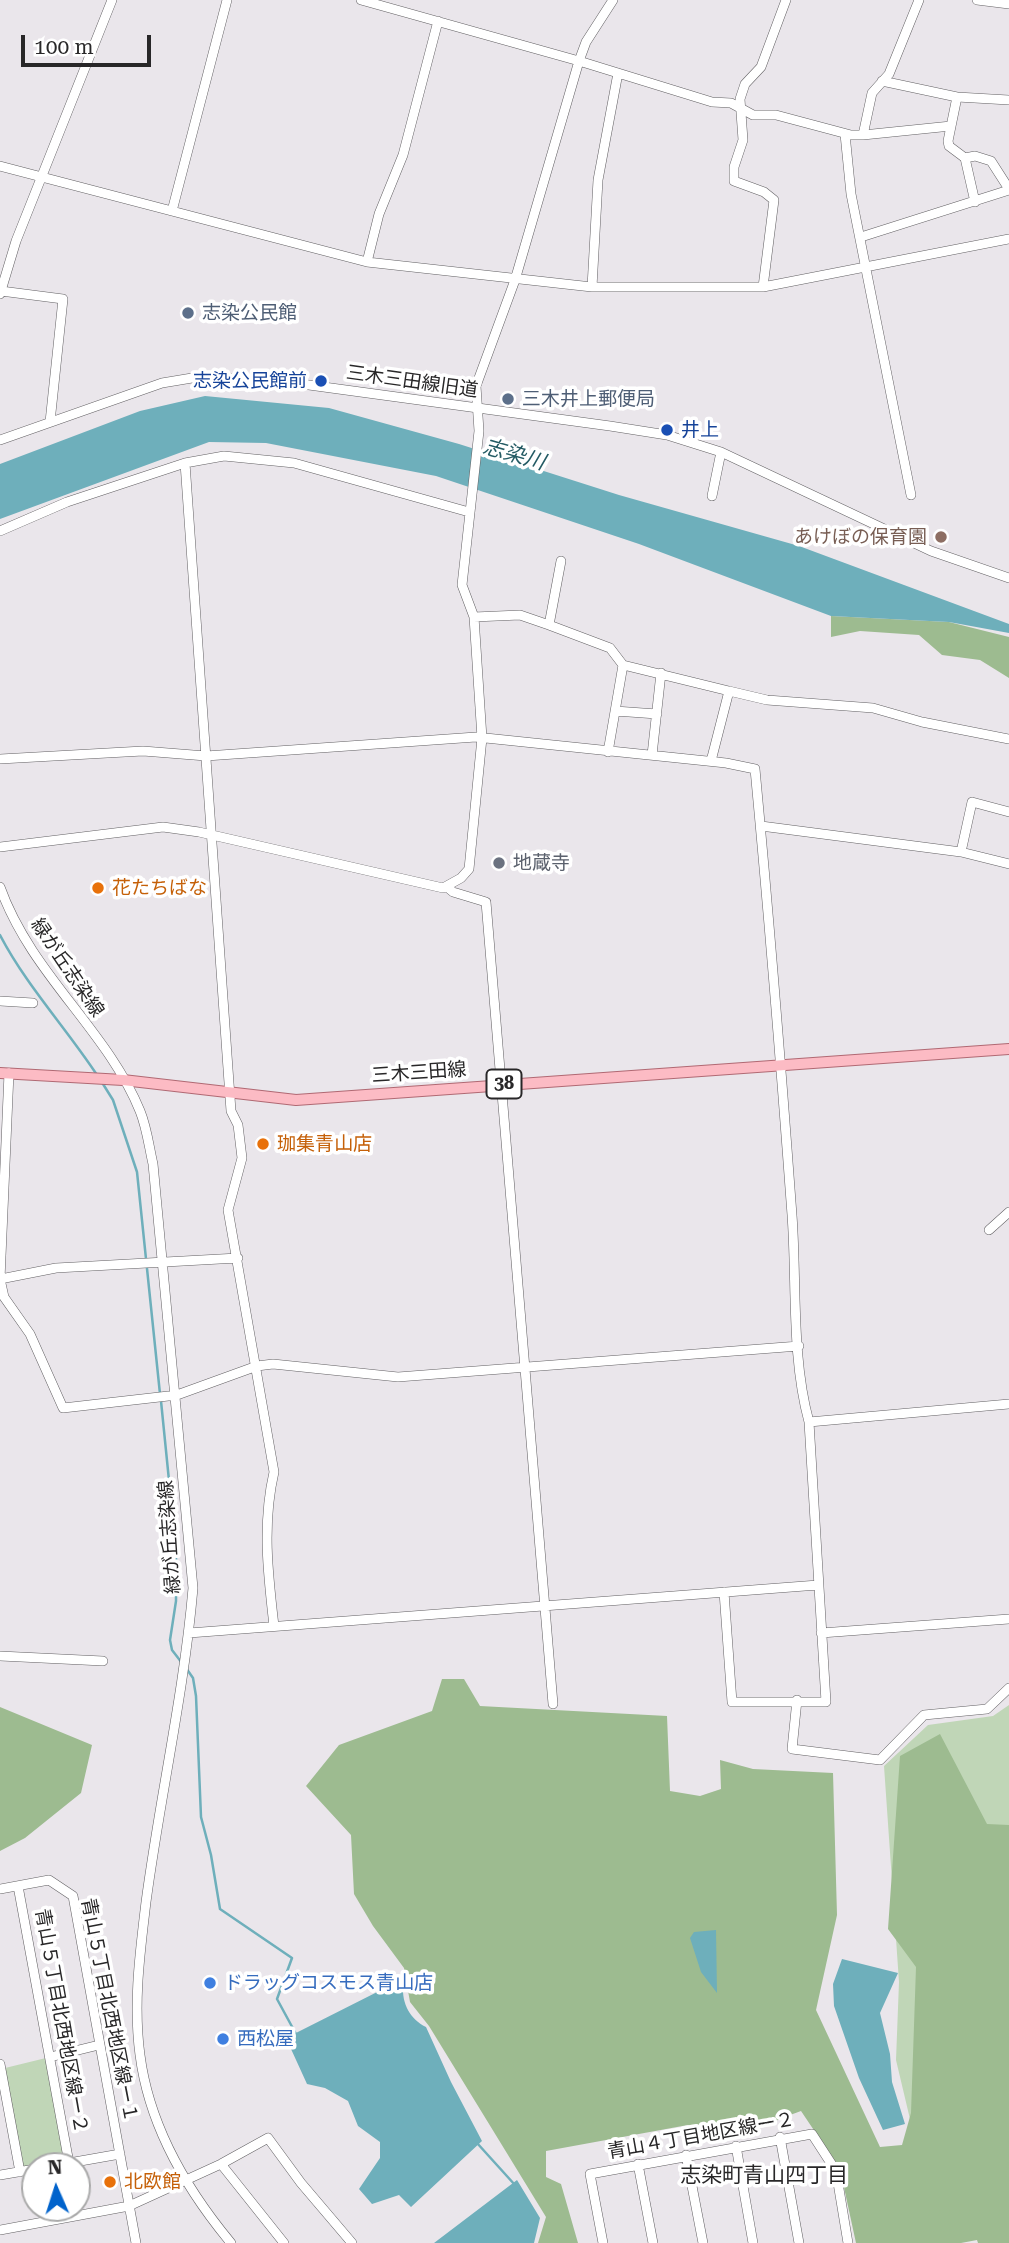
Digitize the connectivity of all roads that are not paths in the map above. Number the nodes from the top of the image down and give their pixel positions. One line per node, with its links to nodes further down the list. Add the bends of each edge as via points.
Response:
1 (112, 0): 21 (street)
2 (227, 0): 24 (street)
3 (361, 0): 9 (street)
4 (613, 0): 10 (street)
5 (786, 0): 15 (street, via 761,67 745,84)
6 (919, 0): 12 (street)
7 (977, 0): 8 (street)
8 (1009, 4)
9 (438, 21): 10 (street); 27 (street, via 403,155 379,214)
10 (579, 61): 11 (street); 29 (street)
11 (618, 73): 15 (street, via 712,102 731,103); 30 (street, via 598,180)
12 (882, 81): 13 (street); 18 (street, via 872,93)
13 (957, 97): 14 (street); 16 (street)
14 (1009, 100)
15 (741, 110): 17 (street); 31 (street, via 743,140 734,181 774,200)
16 (951, 126): 18 (street); 19 (street, via 949,146)
17 (845, 134): 18 (street); 25 (street, via 851,194)
18 (863, 135)
19 (965, 158): 22 (street, via 991,161); 23 (street)
20 (0, 166): 21 (street)
21 (41, 176): 24 (street); 32 (street)
22 (1009, 189): 23 (street)
23 (975, 202): 25 (street)
24 (172, 211): 27 (street)
25 (862, 237): 28 (street)
26 (1009, 239): 28 (street)
27 (367, 262): 29 (street)
28 (866, 267): 31 (street); 38 (street)
29 (516, 280): 30 (street); 33 (street, via 476,386)
30 (592, 287): 31 (street)
31 (763, 287)
32 (0, 293): 34 (street, via 64,299)
33 (478, 409): 34 (street, 三木三田線旧道, via 250,378 204,376 162,383); 36 (street, 三木三田線旧道, via 656,433); 40 (street)
34 (50, 422): 35 (street, 三木三田線旧道)
35 (0, 440)
36 (721, 452): 39 (street); 43 (street, 三木三田線旧道, via 932,551)
37 (185, 463): 40 (street, via 224,456 294,463); 41 (street, via 67,502); 55 (street)
38 (911, 495)
39 (712, 496)
40 (469, 512): 44 (street, via 462,585)
41 (0, 531)
42 (561, 561): 45 (street)
43 (1009, 578)
44 (474, 617): 45 (street, via 520,615); 51 (street)
45 (549, 625): 46 (street, via 610,648)
46 (623, 665): 47 (street); 49 (street)
47 (661, 673): 48 (street); 50 (street)
48 (729, 691): 52 (street, via 767,700 873,708); 57 (street)
49 (615, 711): 50 (street); 53 (street)
50 (657, 714): 54 (street)
51 (482, 738): 53 (street); 55 (street); 65 (street, via 469,869)
52 (1009, 739)
53 (608, 751): 54 (street)
54 (652, 755): 57 (street)
55 (206, 756): 56 (street, via 143,751); 60 (street)
56 (0, 759)
57 (711, 761): 59 (street, via 755,769)
58 (1009, 812): 62 (street, via 972,802)
59 (761, 826): 62 (street); 69 (street)
60 (212, 836): 61 (street, via 163,827); 65 (street); 73 (street)
61 (0, 847)
62 (961, 852): 63 (street)
63 (1009, 864)
64 (0, 887): 71 (street, 緑が丘志染線, via 45,974)
65 (447, 887): 72 (street, via 486,902)
66 (0, 1001): 67 (street)
67 (33, 1003)
68 (1009, 1049): 69 (main road, 三木三田線 / 38)
69 (778, 1063): 72 (main road, 三木三田線 / 38); 79 (street)
70 (5, 1073): 71 (main road, 三木三田線 / 38); 78 (street)
71 (123, 1080): 73 (main road, 三木三田線 / 38); 77 (street, 緑が丘志染線, via 141,1112 153,1164)
72 (503, 1084): 73 (main road, 三木三田線 / 38, via 296,1100); 81 (street)
73 (230, 1093): 76 (street, via 230,1111 242,1143 229,1210)
74 (1009, 1212): 75 (street)
75 (989, 1230)
76 (237, 1258): 77 (street); 80 (street)
77 (164, 1262): 78 (street, via 57,1268); 82 (street, 緑が丘志染線)
78 (0, 1279): 82 (street, via 4,1297 30,1334 63,1408)
79 (799, 1346): 81 (street); 84 (street)
80 (257, 1366): 81 (street, via 398,1377); 82 (street); 89 (street, via 274,1472 266,1561)
81 (526, 1366): 87 (street)
82 (177, 1395): 90 (street, 緑が丘志染線, via 193,1588)
83 (1009, 1404): 84 (street)
84 (809, 1422): 85 (street)
85 (818, 1585): 86 (street); 91 (street)
86 (724, 1592): 87 (street); 95 (street, via 732,1702)
87 (545, 1605): 89 (street); 96 (street)
88 (1009, 1619): 91 (street)
89 (274, 1626): 90 (street)
90 (189, 1633): 112 (street, 緑が丘志染線, via 136,1985 140,2057 160,2129)
91 (821, 1633): 95 (street, via 826,1702)
92 (0, 1656): 93 (street)
93 (103, 1661)
94 (1009, 1688): 95 (street, via 986,1709 924,1715 880,1760 792,1749)
95 (797, 1700)
96 (553, 1704)
97 (18, 1886): 98 (street, 青山５丁目北西地区線ー１); 99 (street, 青山５丁目北西地区線ー１, via 49,1880 73,1896); 100 (street, 青山５丁目北西地区線ー２)
98 (0, 1889)
99 (99, 2045): 100 (street); 105 (street, 青山５丁目北西地区線ー１)
100 (50, 2057): 104 (street, 青山５丁目北西地区線ー２)
101 (0, 2064): 110 (street)
102 (780, 2137): 103 (street, 青山４丁目地区線ー２); 123 (street); 124 (street, 青山４丁目地区線ー２, via 812,2134 836,2172)
103 (736, 2146): 106 (street, 青山４丁目地区線ー２); 122 (street)
104 (67, 2152)
105 (120, 2154): 107 (street); 113 (street, 青山５丁目北西地区線ー１)
106 (687, 2155): 109 (street, 青山４丁目地区線ー２); 121 (street)
107 (91, 2159)
108 (221, 2164): 112 (street); 117 (street); 118 (street, via 268,2137)
109 (638, 2164): 119 (street, 青山４丁目地区線ー２, via 590,2174); 120 (street)
110 (20, 2172): 111 (street)
111 (0, 2175)
112 (184, 2180): 113 (street); 116 (street, 緑が丘志染線)
113 (130, 2206): 114 (street); 115 (street, 青山５丁目北西地区線ー１)
114 (0, 2230)
115 (136, 2243)
116 (231, 2243)
117 (284, 2243)
118 (352, 2243)
119 (603, 2243)
120 (653, 2243)
121 (703, 2243)
122 (753, 2243)
123 (799, 2243)
124 (848, 2243)

